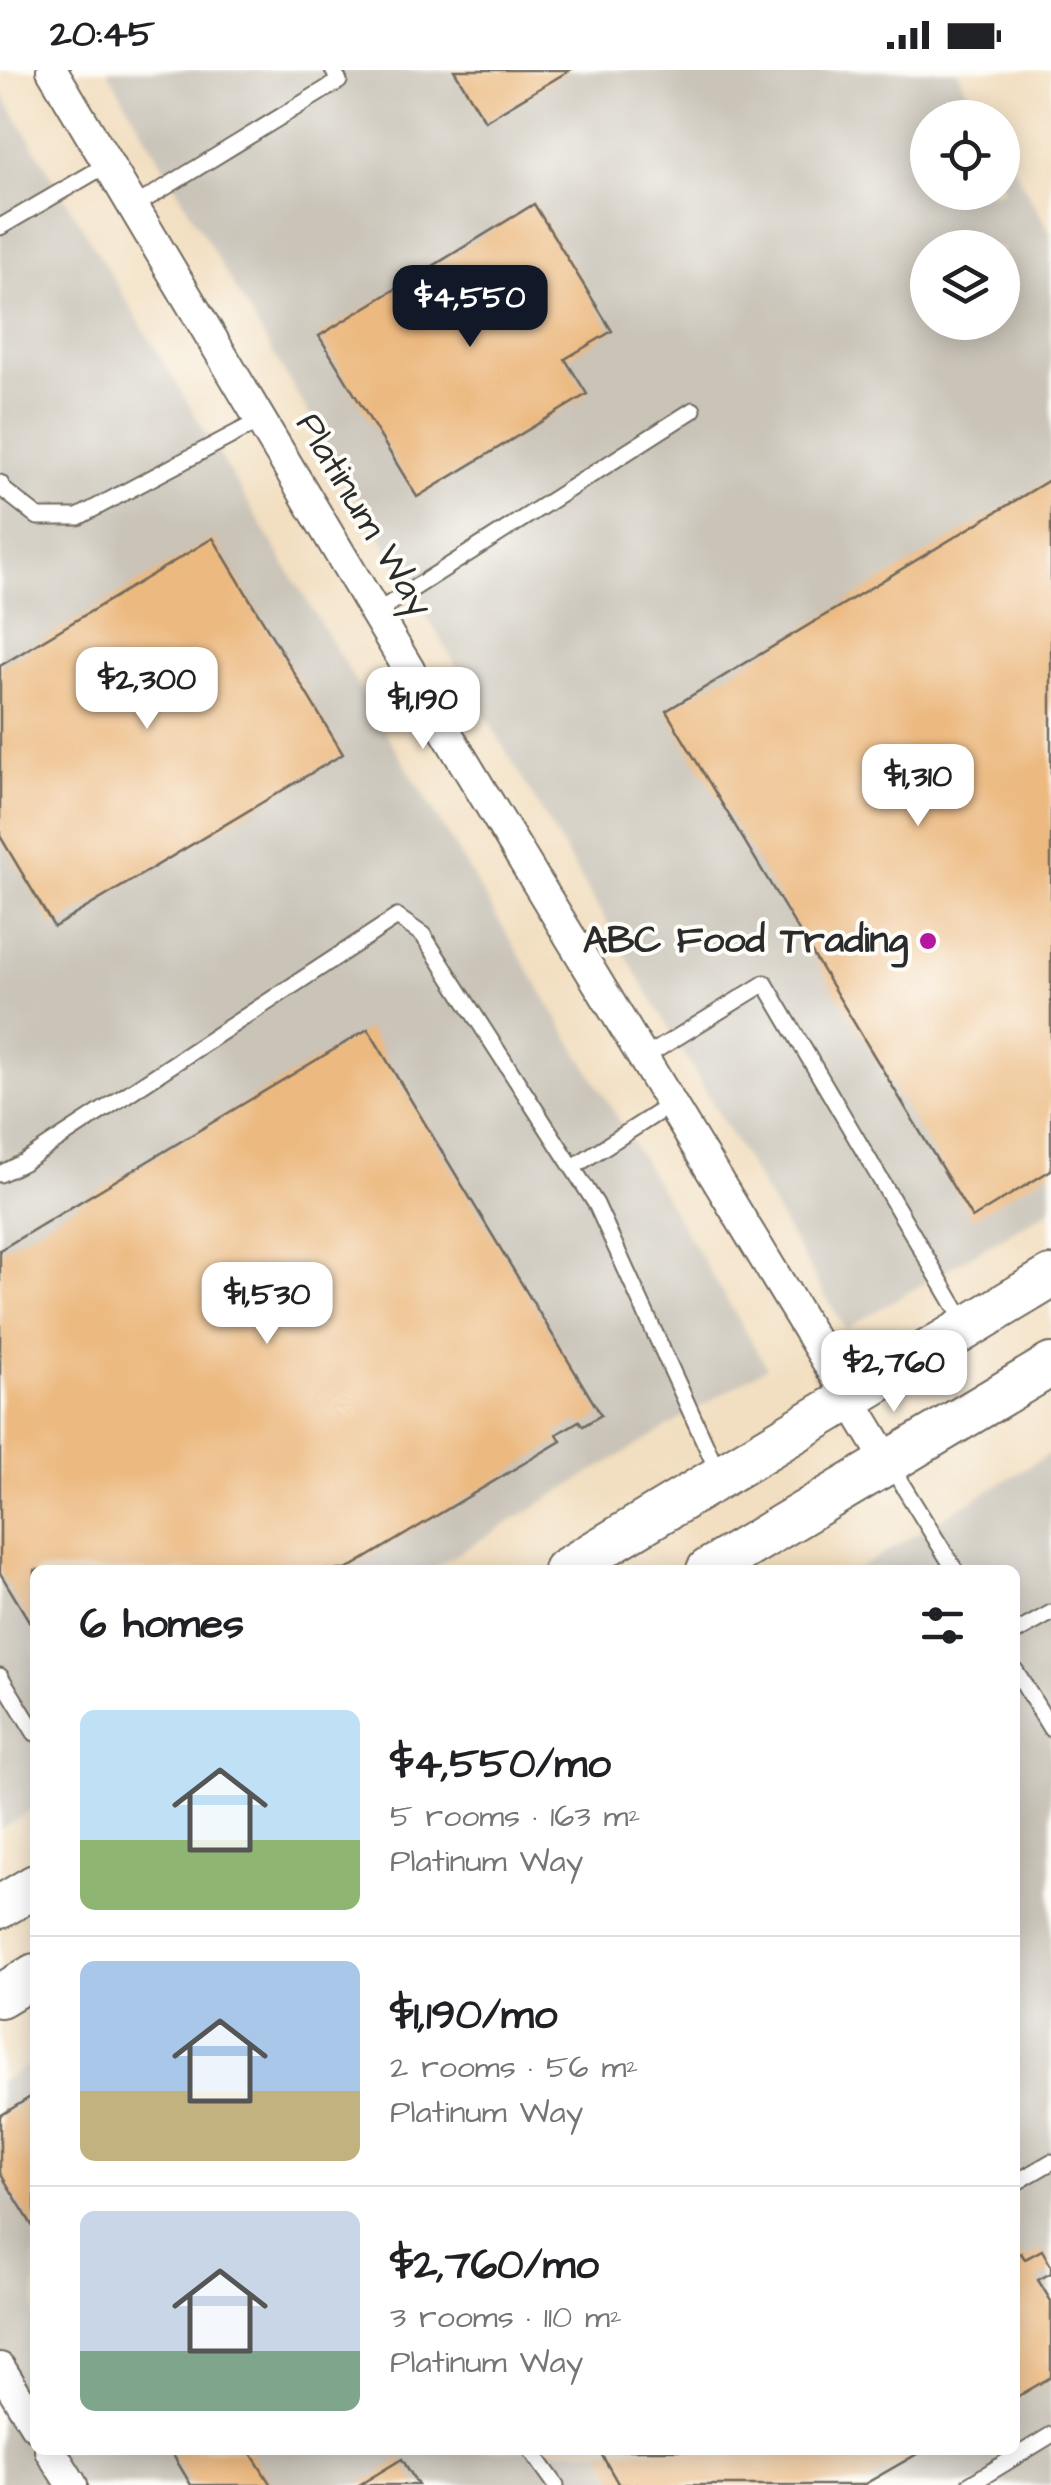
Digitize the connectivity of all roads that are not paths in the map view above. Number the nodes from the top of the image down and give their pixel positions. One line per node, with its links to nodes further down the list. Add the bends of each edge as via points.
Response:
1 (52, 70): 3 (street, Platinum Way)
2 (332, 70): 4 (lane, via 339,81)
3 (108, 164): 4 (street, Platinum Way); 5 (lane)
4 (134, 207): 7 (street, Platinum Way)
5 (0, 228)
6 (693, 410): 9 (lane)
7 (261, 420): 8 (lane, via 78,517 38,518); 9 (street, Platinum Way)
8 (0, 482)
9 (376, 613): 10 (street, Platinum Way)
10 (645, 1057): 11 (street, Platinum Way); 15 (lane, via 765,982)
11 (673, 1103): 12 (lane); 17 (street, Platinum Way)
12 (572, 1167): 13 (lane, via 423,936 397,917); 19 (lane, via 596,1204)
13 (0, 1174)
14 (1051, 1277): 15 (main road)
15 (968, 1328): 17 (main road)
16 (1051, 1365): 18 (main road)
17 (850, 1400): 18 (street, Platinum Way); 19 (main road)
18 (888, 1462): 21 (main road); 22 (lane)
19 (720, 1477): 20 (main road)
20 (573, 1565)
21 (716, 1565)
22 (952, 1565)
23 (1051, 1613): 24 (lane)
24 (1020, 1630)
25 (0, 1676): 27 (lane)
26 (1020, 1678): 28 (lane)
27 (30, 1725)
28 (1051, 1730)
29 (30, 1889): 30 (main road)
30 (0, 1907)
31 (30, 1978): 32 (main road)
32 (0, 1996)
33 (1051, 2162): 34 (lane)
34 (1020, 2180)
35 (0, 2368): 36 (street)
36 (30, 2417)
37 (1051, 2435): 38 (lane)
38 (1020, 2454)
39 (53, 2455): 42 (street)
40 (534, 2455): 43 (lane)
41 (1018, 2455): 44 (lane)
42 (72, 2485)
43 (556, 2485)
44 (969, 2485)

